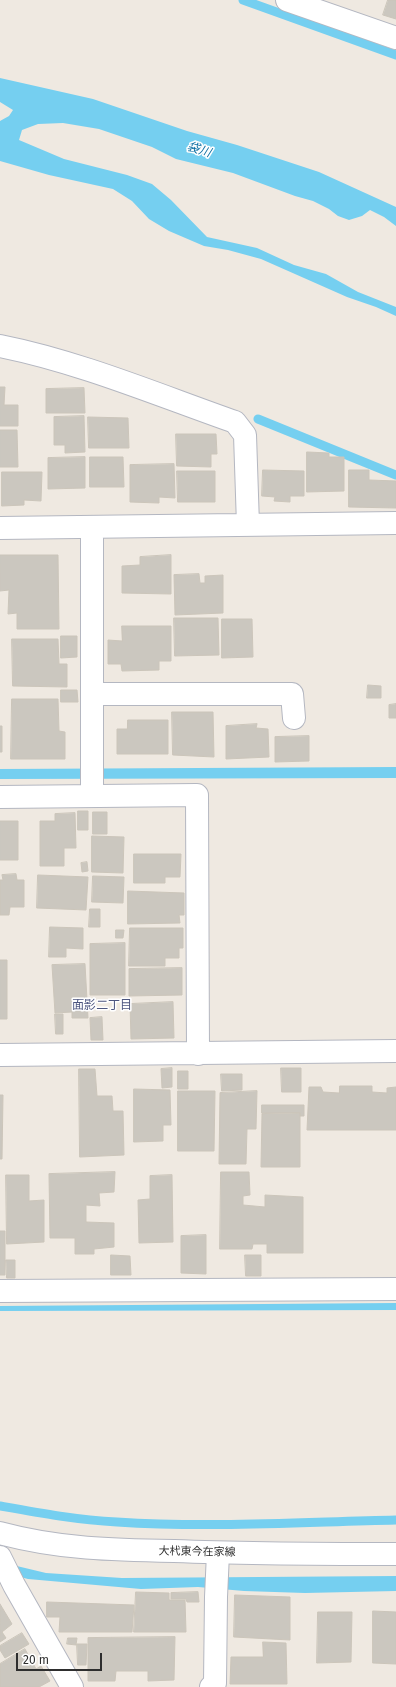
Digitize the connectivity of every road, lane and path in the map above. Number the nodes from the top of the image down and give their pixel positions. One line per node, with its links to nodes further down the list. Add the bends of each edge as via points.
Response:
1 (287, 0): 2 (street)
2 (396, 38)
3 (0, 346): 5 (street, via 31,352 103,375 234,422 245,434)
4 (396, 523): 5 (street)
5 (248, 525): 6 (street)
6 (92, 527): 7 (street); 8 (street)
7 (0, 528)
8 (92, 694): 9 (street, via 292,694); 10 (street)
9 (294, 718)
10 (92, 796): 11 (street); 13 (street, via 198,796)
11 (0, 798)
12 (396, 1051): 13 (street)
13 (198, 1054): 14 (street)
14 (0, 1055)
15 (396, 1289): 16 (street)
16 (0, 1291)
17 (0, 1533): 20 (street, 大杙東今在家線, via 61,1546)
18 (396, 1554): 20 (street, 大杙東今在家線)
19 (0, 1557): 21 (street)
20 (218, 1563): 22 (street, via 215,1683)
21 (72, 1687)
22 (210, 1687)

